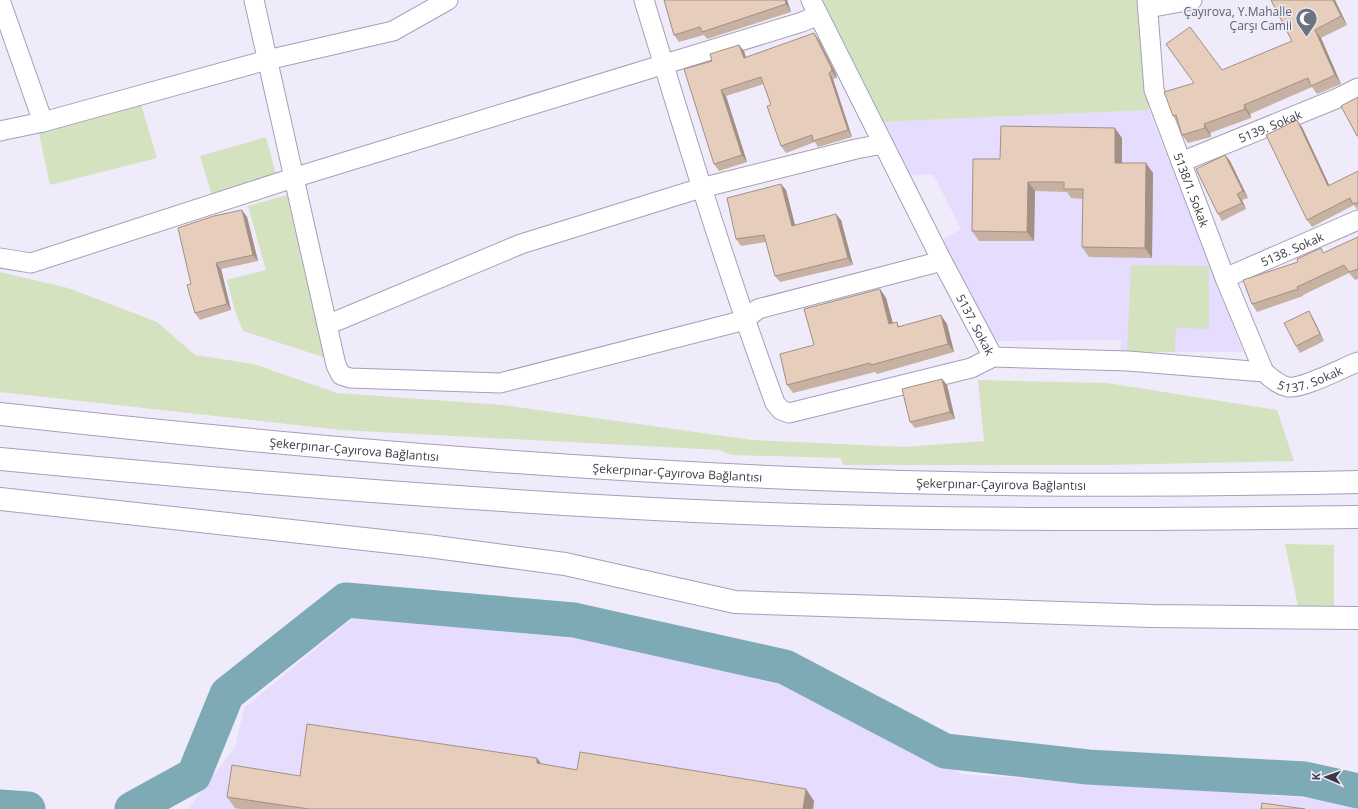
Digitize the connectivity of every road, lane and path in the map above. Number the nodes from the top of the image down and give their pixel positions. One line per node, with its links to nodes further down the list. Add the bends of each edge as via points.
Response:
1 (0, 0): 11 (street)
2 (254, 0): 8 (street)
3 (448, 0): 8 (street, via 393,31)
4 (644, 0): 9 (street)
5 (1192, 0): 6 (street)
6 (1148, 4): 14 (street, 5138/1. Sokak, via 1154,90)
7 (814, 7): 9 (street, via 802,22); 13 (street, 5137. Sokak)
8 (267, 60): 11 (street); 15 (street)
9 (663, 64): 15 (street); 16 (street)
10 (1358, 88): 14 (street, 5139. Sokak)
11 (43, 122): 12 (street)
12 (0, 131)
13 (883, 144): 16 (street); 19 (street, 5137. Sokak)
14 (1181, 162): 20 (street, 5138/1. Sokak)
15 (293, 178): 18 (street, via 31,263); 22 (street)
16 (701, 188): 21 (street, via 738,299); 22 (street, via 521,244)
17 (1358, 220): 20 (street, 5138. Sokak)
18 (0, 258)
19 (942, 261): 21 (street); 23 (street, 5137. Sokak)
20 (1225, 278): 25 (street, 5138/1. Sokak)
21 (752, 315): 22 (street, via 500,383 350,378 341,374 336,365); 23 (street, via 775,402 781,410 789,412 971,368)
22 (327, 325)
23 (993, 357): 25 (street, 5137. Sokak, via 1128,361)
24 (1358, 362): 25 (street, 5137. Sokak, via 1302,385 1288,387 1276,382)
25 (1264, 372)
26 (0, 414): 28 (main road, Şekerpınar-Çayırova Bağlantısı, via 247,440 443,457 770,477 1097,485)
27 (0, 459): 30 (main road, via 307,487 697,511 1141,520)
28 (1358, 482)
29 (0, 498): 31 (main road, via 565,564 735,602 1152,616)
30 (1358, 517)
31 (1358, 618)

